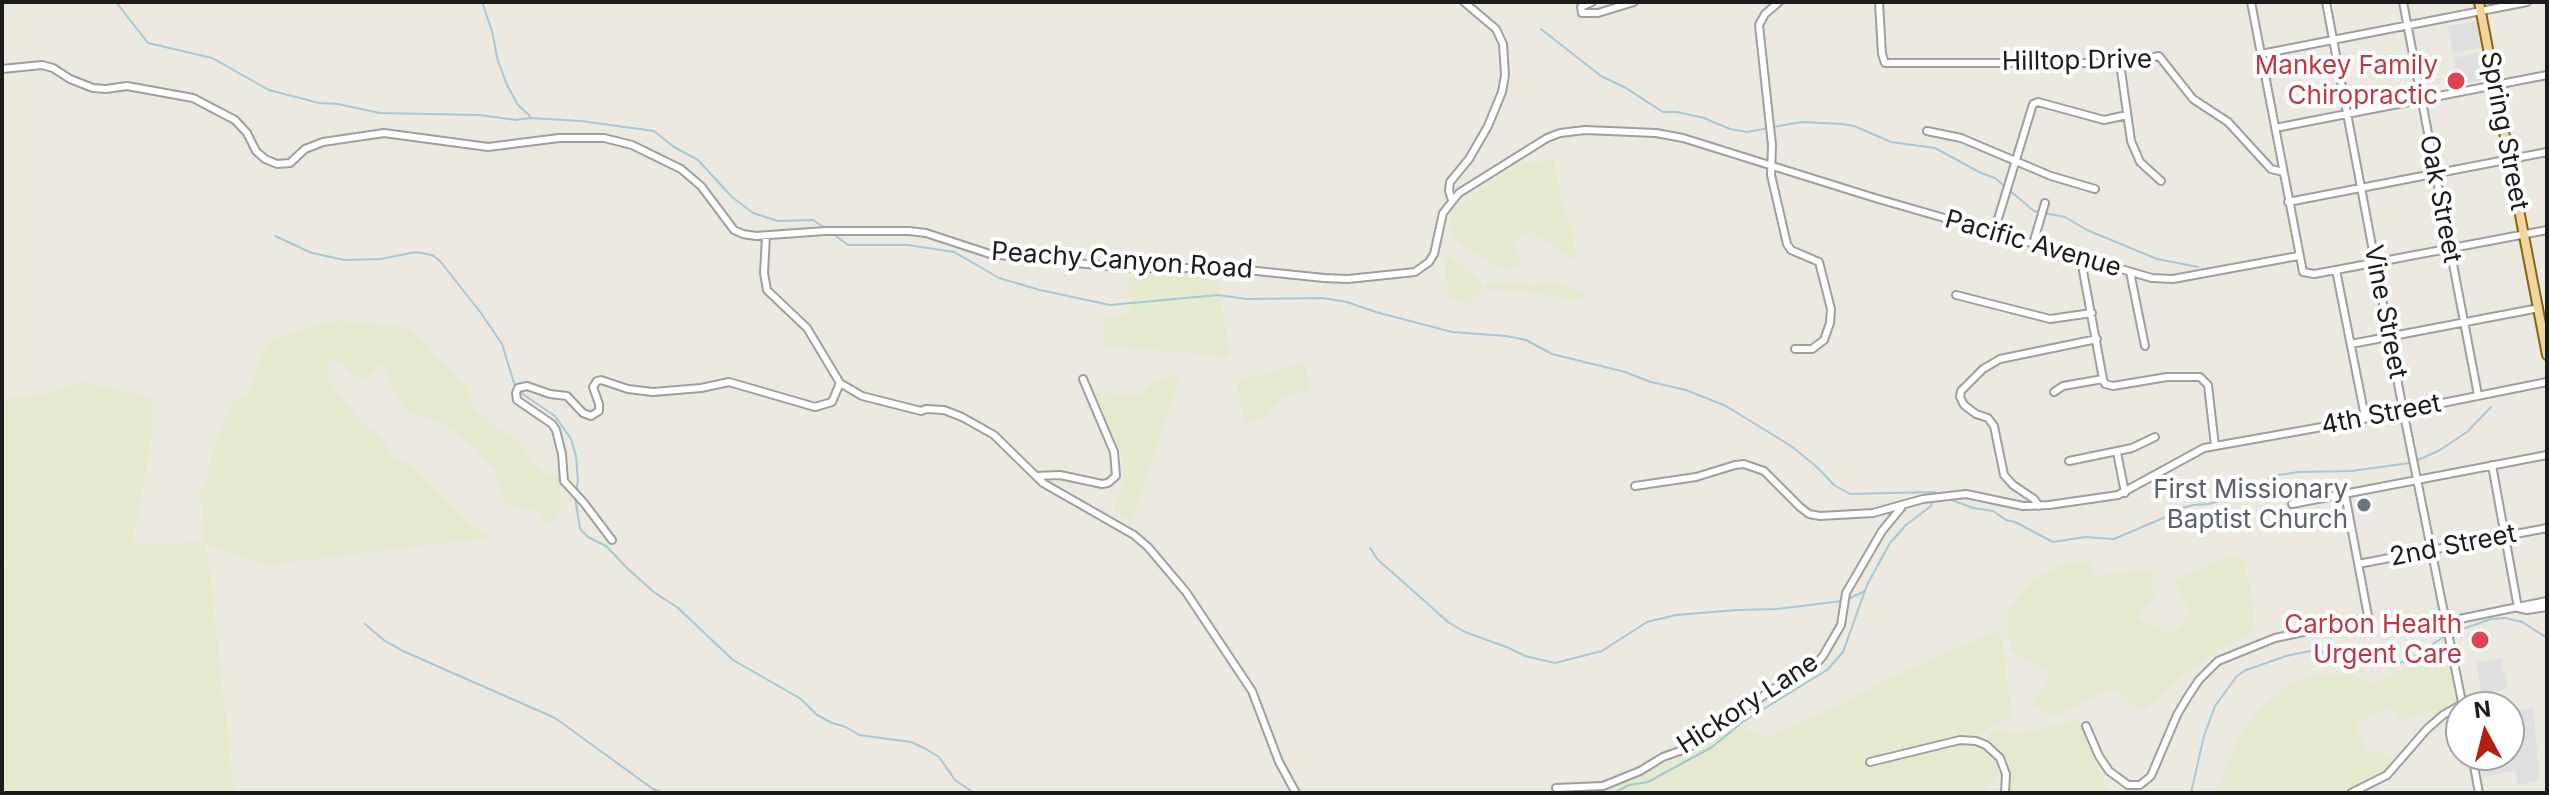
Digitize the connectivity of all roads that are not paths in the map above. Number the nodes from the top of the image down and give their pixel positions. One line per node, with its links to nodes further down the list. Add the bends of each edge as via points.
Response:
1 (1464, 2): 32 (street, via 1500,37 1505,75 1488,126 1450,182)
2 (1592, 2): 3 (street, via 1581,7 1582,13)
3 (1634, 2)
4 (1779, 2): 26 (street, via 1759,25)
5 (1879, 2): 14 (street, Hilltop Drive, via 1885,63)
6 (2251, 2): 13 (street)
7 (2326, 2): 12 (street, Vine Street)
8 (2403, 2): 11 (street, Oak Street)
9 (2527, 2): 10 (street)
10 (2480, 6): 11 (street); 17 (main road, Spring Street)
11 (2407, 25): 12 (street); 18 (street, Oak Street)
12 (2333, 40): 13 (street); 19 (street, Vine Street)
13 (2261, 54): 21 (street)
14 (2120, 63): 20 (street); 27 (street, Hilltop Drive, via 2163,58 2193,99 2228,122 2271,169)
15 (2, 69): 38 (street, Peachy Canyon Road, via 42,65 93,88 127,86 193,98 235,120 256,151 277,164 290,163 323,142 384,133 488,147 604,138 681,169 734,230)
16 (2547, 75): 17 (street)
17 (2495, 84): 18 (street); 24 (main road, Spring Street)
18 (2421, 99): 19 (street); 28 (street, Oak Street)
19 (2347, 114): 21 (street); 30 (street, Vine Street)
20 (2127, 115): 25 (street, via 2100,119 2038,102); 29 (street, via 2137,157)
21 (2275, 128): 27 (street)
22 (1927, 131): 25 (street, via 1961,138)
23 (2547, 152): 24 (street)
24 (2510, 159): 28 (street); 37 (main road, Spring Street)
25 (2014, 160): 31 (street); 36 (street)
26 (1772, 165): 32 (street, via 1656,133 1574,131 1524,150); 36 (street, Pacific Avenue); 54 (street, via 1787,244 1819,262 1830,300 1824,340 1812,349)
27 (2283, 172): 33 (street)
28 (2435, 174): 30 (street); 40 (street, Oak Street)
29 (2161, 181)
30 (2361, 188): 33 (street); 43 (street, Vine Street)
31 (2095, 189)
32 (1452, 200): 38 (street, Peachy Canyon Road, via 1443,213 1434,254 1422,269 1348,279 1228,268 1133,268 990,254 909,231)
33 (2288, 202): 41 (street)
34 (2043, 210): 39 (street)
35 (2547, 230): 37 (street)
36 (1994, 232): 39 (street, Pacific Avenue)
37 (2524, 234): 40 (street); 47 (main road, Spring Street)
38 (766, 236): 59 (street, via 767,290 807,328)
39 (2033, 244): 42 (street, Pacific Avenue)
40 (2449, 248): 43 (street); 49 (street, Oak Street)
41 (2298, 256): 44 (street, via 2307,274); 45 (street, Pacific Avenue, via 2173,279)
42 (2086, 259): 45 (street, Pacific Avenue); 48 (street, via 2083,271)
43 (2376, 263): 44 (street); 50 (street, Vine Street)
44 (2336, 270): 52 (street)
45 (2130, 272): 53 (street)
46 (1956, 295): 48 (street, via 2050,319)
47 (2539, 308): 49 (street); 55 (main road, Spring Street)
48 (2092, 313): 51 (street)
49 (2464, 322): 50 (street); 61 (street, Oak Street)
50 (2390, 337): 52 (street); 62 (street, Vine Street)
51 (2097, 339): 57 (street); 77 (street, via 2000,359 1961,391 1969,410 1994,426 2004,475)
52 (2351, 344): 63 (street)
53 (2145, 346)
54 (1795, 349)
55 (2547, 355)
56 (1083, 379): 70 (street, via 1114,452 1116,476 1102,484)
57 (2103, 379): 60 (street); 65 (street, via 2113,386 2200,377 2208,385)
58 (2547, 382): 61 (street, 4th Street)
59 (840, 383): 70 (street, via 862,396 907,408 954,413 994,435); 80 (street, via 832,402 815,407 729,382 653,392 601,380 593,387 599,411 591,416 567,396 518,388 517,400 556,430 564,481)
60 (2054, 392)
61 (2478, 395): 62 (street, 4th Street)
62 (2403, 410): 63 (street, 4th Street); 71 (street, Vine Street)
63 (2365, 417): 65 (street, 4th Street)
64 (2155, 437): 66 (street)
65 (2215, 446): 73 (street, 4th Street, via 2192,452)
66 (2117, 452): 68 (street); 73 (street)
67 (2547, 455): 69 (street)
68 (2069, 461)
69 (2492, 465): 71 (street); 79 (street)
70 (1036, 476): 94 (street, via 1134,535 1168,569 1252,691)
71 (2417, 480): 74 (street); 81 (street, Vine Street)
72 (1635, 486): 76 (street, via 1744,464 1764,471 1814,515 1873,513)
73 (2125, 493): 77 (street)
74 (2345, 494): 75 (street); 82 (street)
75 (2292, 504)
76 (1904, 505): 77 (street, via 1972,494); 93 (street, Hickory Lane, via 1874,543 1845,600 1841,625 1816,664 1702,740 1603,786)
77 (2039, 506)
78 (2547, 528): 79 (street, 2nd Street)
79 (2505, 536): 81 (street, 2nd Street); 84 (street)
80 (612, 540)
81 (2431, 550): 82 (street, 2nd Street); 86 (street, Vine Street)
82 (2358, 564): 85 (street)
83 (2547, 604): 84 (street)
84 (2518, 608): 86 (street)
85 (2369, 618): 87 (street); 90 (street, via 2275,638 2218,661 2187,698 2151,776 2140,785 2128,785 2109,771)
86 (2445, 622): 88 (street, Vine Street)
87 (2371, 632)
88 (2459, 691)
89 (2445, 714): 96 (street, via 2387,775)
90 (2086, 726)
91 (1870, 762): 95 (street, via 1960,740 1976,741 2000,758)
92 (2475, 771): 97 (street)
93 (1556, 788)
94 (1296, 793)
95 (2005, 793)
96 (2351, 793)
97 (2479, 793)

